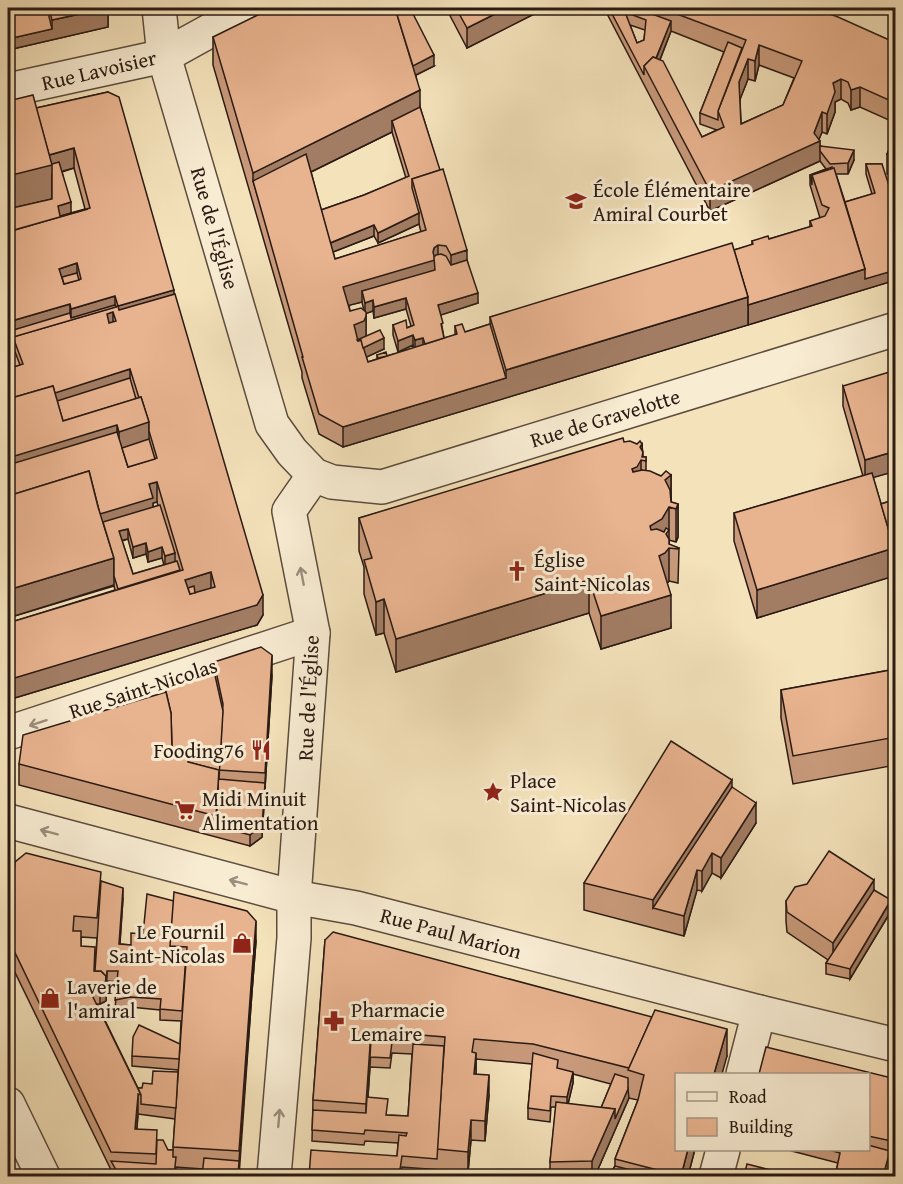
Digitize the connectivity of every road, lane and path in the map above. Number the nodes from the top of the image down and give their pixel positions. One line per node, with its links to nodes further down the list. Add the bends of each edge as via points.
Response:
1 (159, 8): 3 (street, Rue de l'Église)
2 (251, 8): 3 (street, Rue Lavoisier)
3 (164, 56): 4 (street, Rue Lavoisier); 6 (street, Rue de l'Église, via 272,424)
4 (8, 90)
5 (896, 329): 6 (street, Rue de Gravelotte, via 382,487 332,482)
6 (314, 475): 7 (street, Rue de l'Église, one-way to 6, via 289,511)
7 (314, 633): 8 (street, Rue Saint-Nicolas, one-way to 8); 10 (street, Rue de l'Église)
8 (8, 733)
9 (8, 821): 10 (street, Rue Paul Marion, one-way to 9)
10 (294, 897): 11 (street, Rue Paul Marion, via 356,908); 17 (street, Rue de l'Église, one-way to 10)
11 (759, 1012): 12 (street, Rue Paul Marion); 13 (street)
12 (896, 1045)
13 (743, 1073)
14 (8, 1104): 16 (street)
15 (722, 1151): 18 (street)
16 (43, 1176)
17 (274, 1176)
18 (716, 1176)

